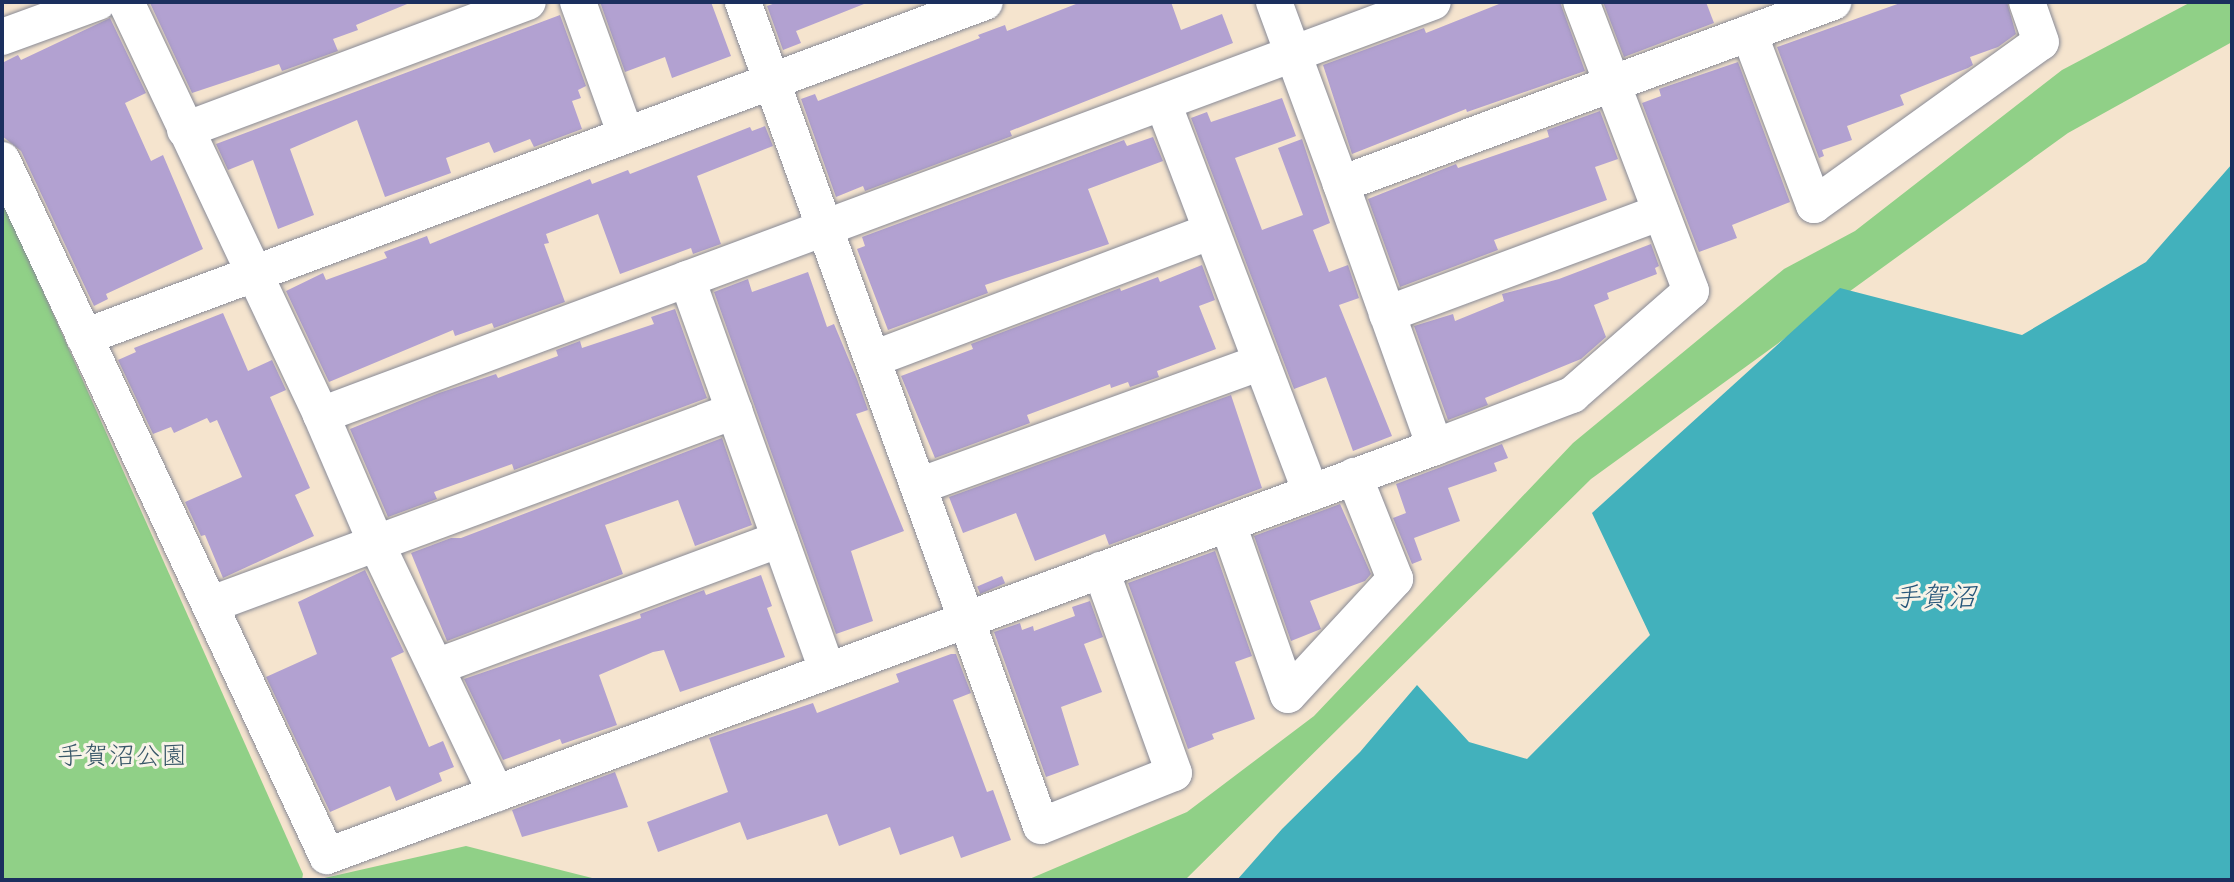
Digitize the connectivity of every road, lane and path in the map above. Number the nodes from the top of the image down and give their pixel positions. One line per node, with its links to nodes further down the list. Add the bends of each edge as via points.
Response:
1 (98, 2): 13 (street)
2 (126, 2): 18 (street)
3 (528, 2): 18 (street)
4 (578, 2): 19 (street)
5 (743, 2): 15 (street)
6 (985, 2): 15 (street)
7 (1274, 2): 14 (street)
8 (1433, 2): 14 (street)
9 (1581, 2): 16 (street)
10 (1833, 2): 12 (street)
11 (2027, 2): 12 (street, via 2041,42 1814,205)
12 (1749, 33): 16 (street)
13 (2, 37)
14 (1293, 55): 17 (street); 21 (street)
15 (771, 81): 19 (street); 23 (street)
16 (1613, 85): 21 (street); 22 (street)
17 (1163, 103): 23 (street); 24 (street)
18 (185, 130): 25 (street)
19 (626, 135): 25 (street)
20 (2, 160): 28 (street)
21 (1341, 184): 27 (street)
22 (1661, 212): 27 (street); 33 (street, via 1691,291 1572,395)
23 (825, 227): 26 (street); 29 (street)
24 (1211, 231): 29 (street); 30 (street)
25 (251, 273): 28 (street); 32 (street)
26 (687, 279): 31 (street); 32 (street)
27 (1387, 314): 33 (street)
28 (84, 337): 41 (street)
29 (873, 359): 35 (street)
30 (1261, 362): 35 (street); 36 (street)
31 (734, 411): 38 (street); 39 (street)
32 (321, 415): 39 (street)
33 (1435, 447): 34 (street)
34 (1354, 476): 36 (street); 37 (street, via 1395,579 1288,695)
35 (919, 486): 42 (street)
36 (1311, 493): 37 (street)
37 (1228, 524): 40 (street)
38 (780, 539): 43 (street); 44 (street)
39 (376, 543): 41 (street); 43 (street)
40 (1101, 570): 42 (street); 42 (street, via 1174,773 1041,826)
41 (212, 604): 45 (street, via 327,856)
42 (967, 621): 44 (street)
43 (436, 667): 45 (street)
44 (827, 671): 45 (street)
45 (496, 794)

